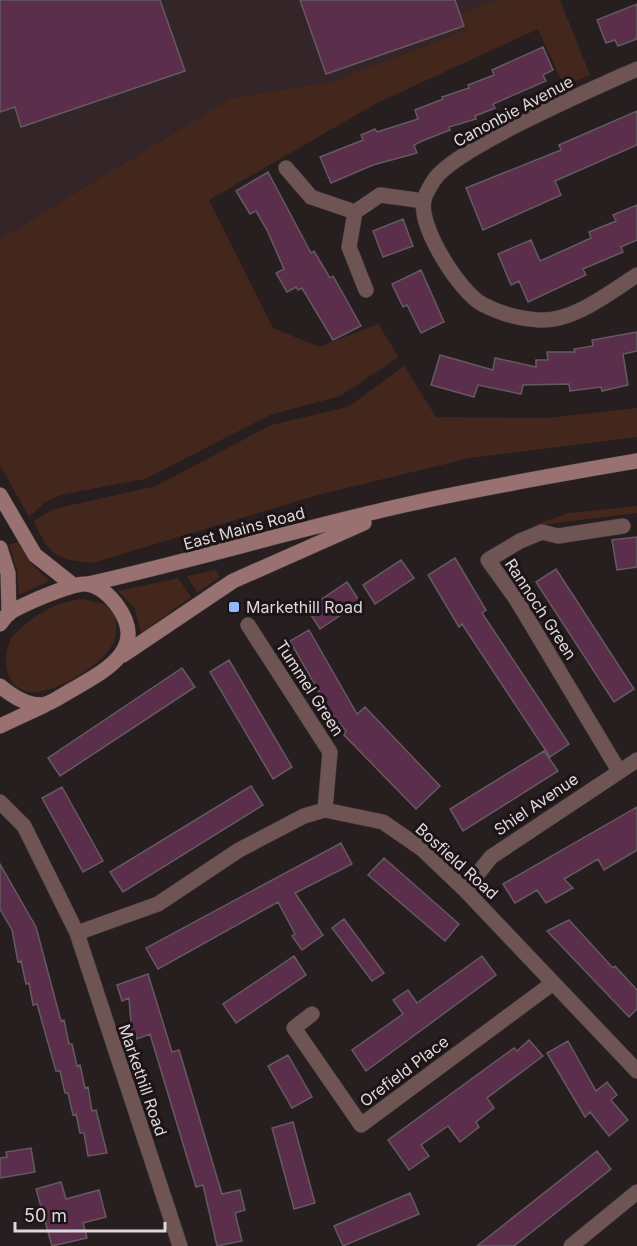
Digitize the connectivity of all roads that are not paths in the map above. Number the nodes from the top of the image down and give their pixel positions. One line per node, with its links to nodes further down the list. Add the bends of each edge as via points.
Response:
1 (637, 69): 3 (street, Canonbie Avenue, via 467,153 435,178)
2 (286, 168): 4 (street, via 311,197)
3 (424, 201): 4 (street, via 380,195); 5 (street, via 426,224 463,287 481,303 508,315 540,321 557,318)
4 (355, 212): 6 (street, via 349,247)
5 (637, 275)
6 (366, 290)
7 (637, 461): 9 (main road, East Mains Road)
8 (0, 495): 12 (main road, via 35,555)
9 (408, 504): 12 (main road, East Mains Road); 15 (main road, East Mains Road, via 233,580)
10 (623, 526): 20 (street, Rannoch Green, via 558,536 542,532 488,560 516,599)
11 (0, 548): 13 (main road, via 8,573)
12 (80, 585): 13 (main road, East Mains Road); 15 (main road, via 109,595 125,616 129,635)
13 (4, 619)
14 (248, 625): 22 (street, Tummel Green, via 330,752)
15 (123, 655): 17 (main road, East Mains Road, via 95,677)
16 (0, 686): 17 (main road, via 25,701)
17 (45, 705): 18 (main road)
18 (0, 726)
19 (637, 760): 20 (street, Shiel Avenue)
20 (619, 771): 23 (street, Shiel Avenue, via 491,857)
21 (0, 802): 24 (street, Markethill Road, via 24,826)
22 (325, 810): 23 (street, Bosfield Road, via 383,822 422,849); 24 (street, via 267,834 158,904)
23 (465, 890): 25 (street, Bosfield Road)
24 (77, 933): 29 (street, Markethill Road)
25 (553, 983): 26 (street, Orefield Place, via 361,1125 294,1028); 27 (street, Bosfield Road)
26 (312, 1014)
27 (637, 1071)
28 (637, 1192): 30 (street)
29 (180, 1246)
30 (571, 1246)

